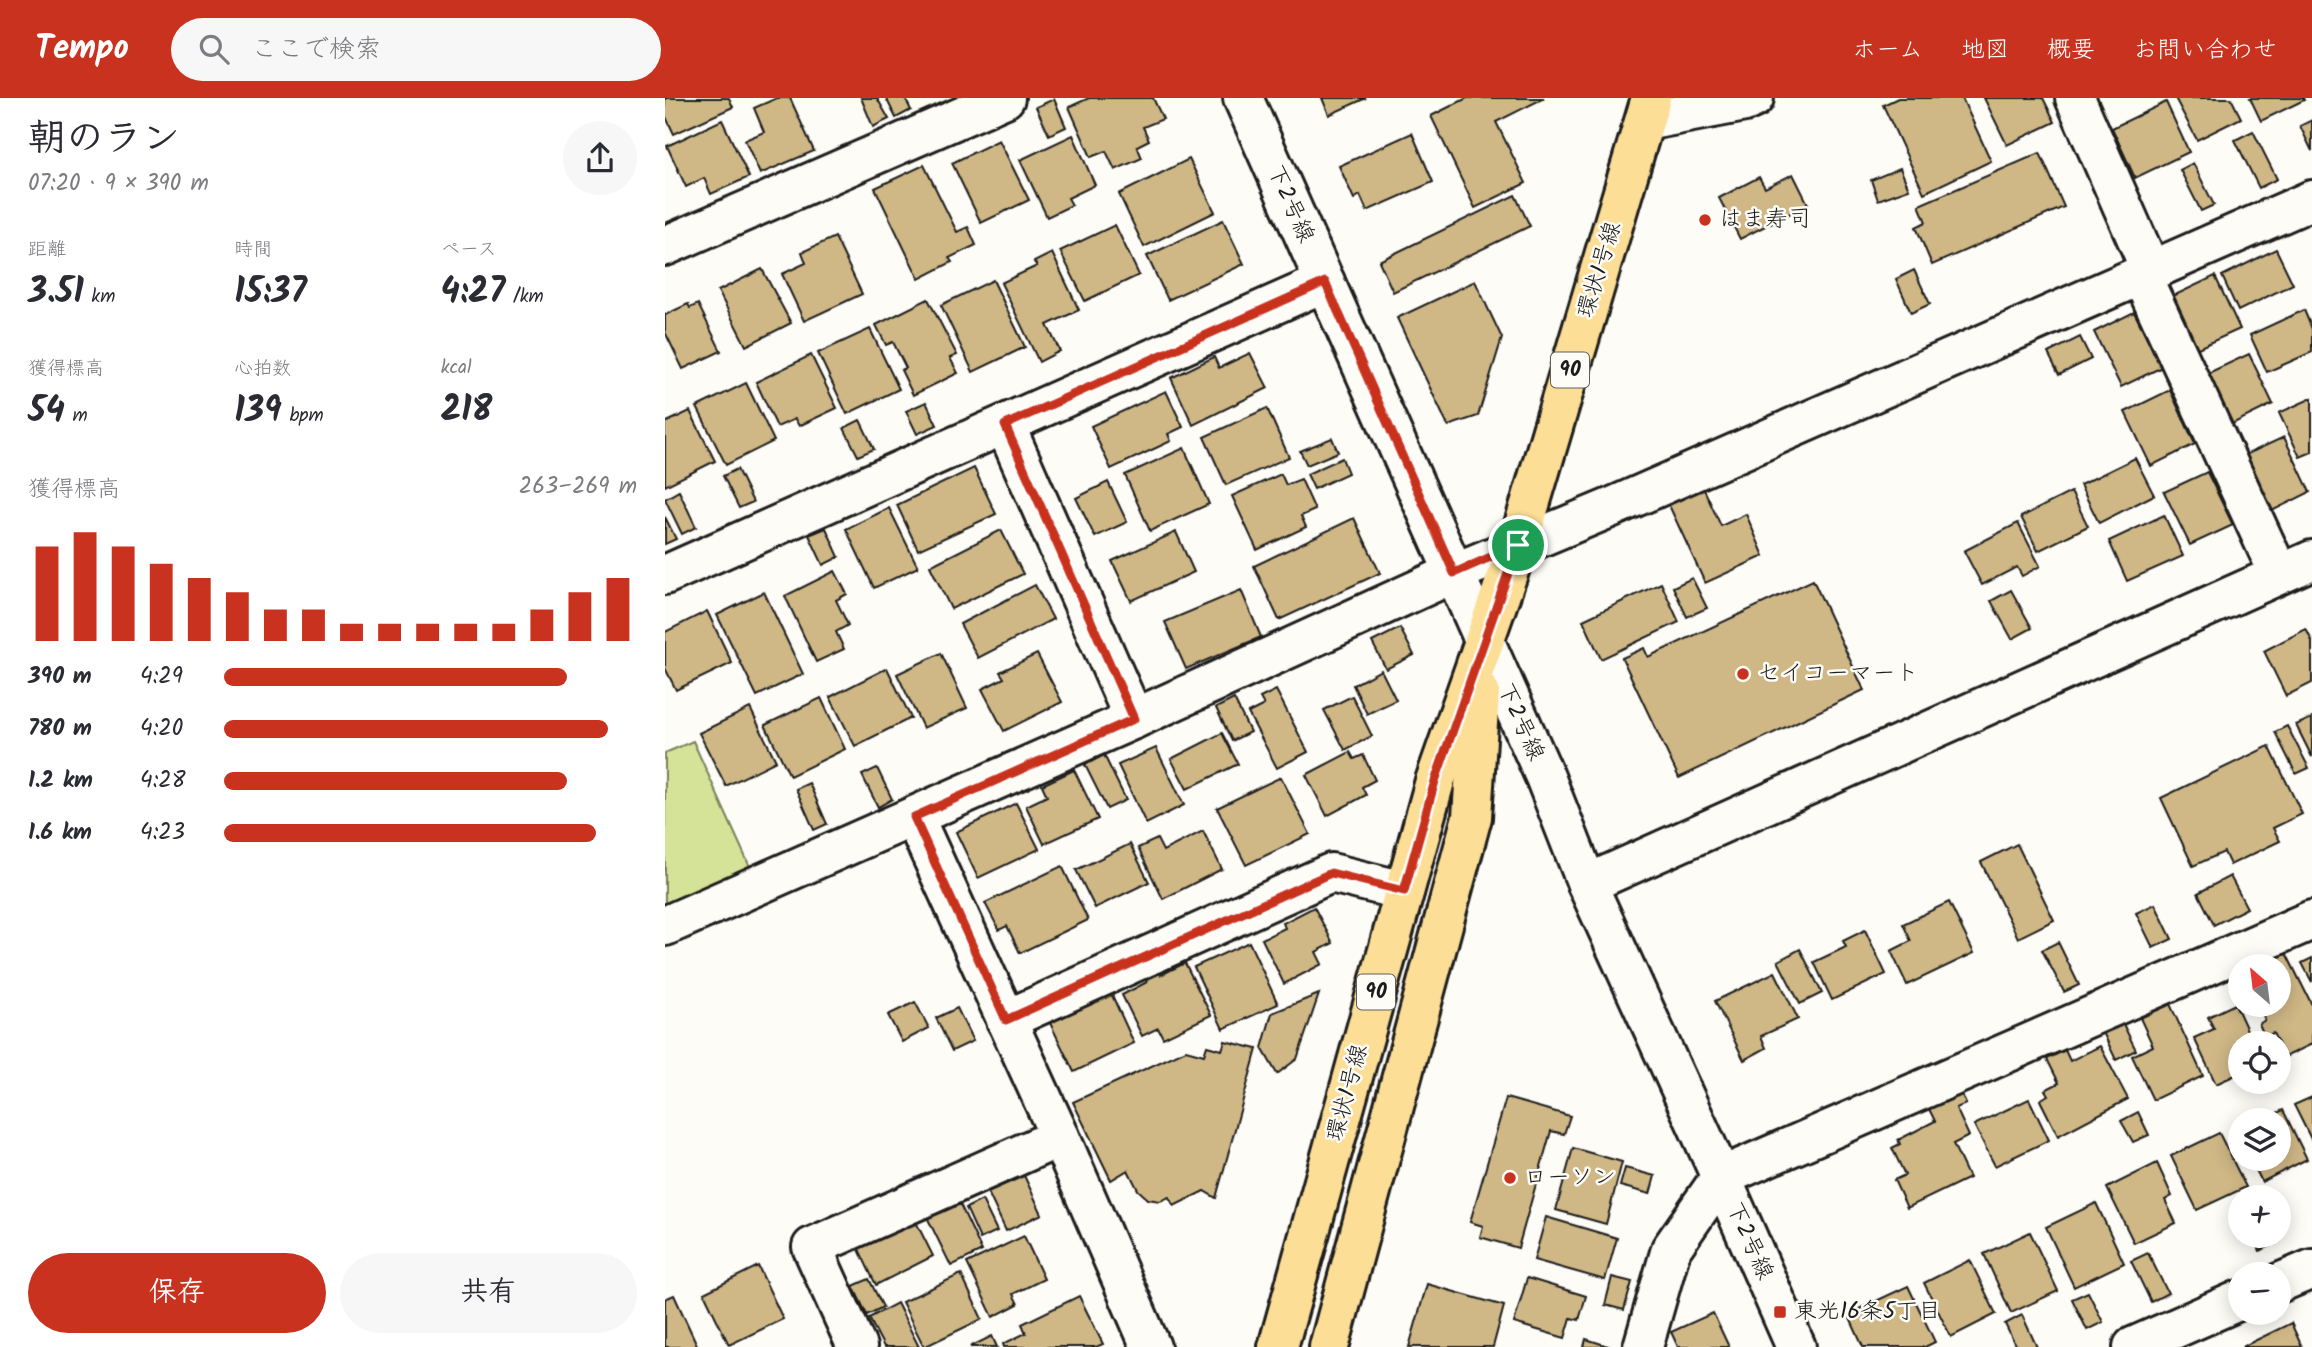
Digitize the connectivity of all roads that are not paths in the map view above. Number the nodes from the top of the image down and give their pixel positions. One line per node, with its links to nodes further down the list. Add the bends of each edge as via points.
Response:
1 (1005, 98): 7 (street)
2 (1243, 98): 9 (street, 下2号線)
3 (1754, 98): 5 (street)
4 (2075, 98): 8 (street)
5 (1648, 109): 11 (main road, 環状1号線 / 90)
6 (2309, 210): 8 (street)
7 (665, 246)
8 (2146, 273): 11 (street); 12 (street)
9 (1325, 282): 10 (street); 13 (street, 下2号線)
10 (1005, 425): 14 (street); 16 (street)
11 (1518, 545): 13 (street); 15 (main road, 環状1号線 / 90)
12 (2295, 567): 18 (street)
13 (1454, 573): 15 (street, 下2号線); 16 (street)
14 (665, 575)
15 (1484, 640): 18 (street, 下2号線); 19 (main road, 環状1号線 / 90, via 1435,781); 32 (main road, 環状1号線 / 90, via 1472,817)
16 (1134, 719): 17 (street)
17 (914, 817): 21 (street); 22 (street)
18 (1587, 884): 24 (street, 下2号線)
19 (1404, 891): 22 (street, via 1331,873); 31 (main road, 環状1号線 / 90)
20 (2312, 920): 24 (street)
21 (665, 926)
22 (1006, 1020): 23 (street)
23 (1060, 1138): 29 (street, via 812,1247); 30 (street)
24 (1721, 1177): 33 (street, via 1671,1249); 34 (street, 下2号線)
25 (2312, 1269): 26 (street)
26 (2291, 1278)
27 (2228, 1311): 28 (street)
28 (2205, 1333): 35 (street)
29 (857, 1347)
30 (1151, 1347)
31 (1278, 1347)
32 (1329, 1347)
33 (1643, 1347)
34 (1796, 1347)
35 (2133, 1347)

